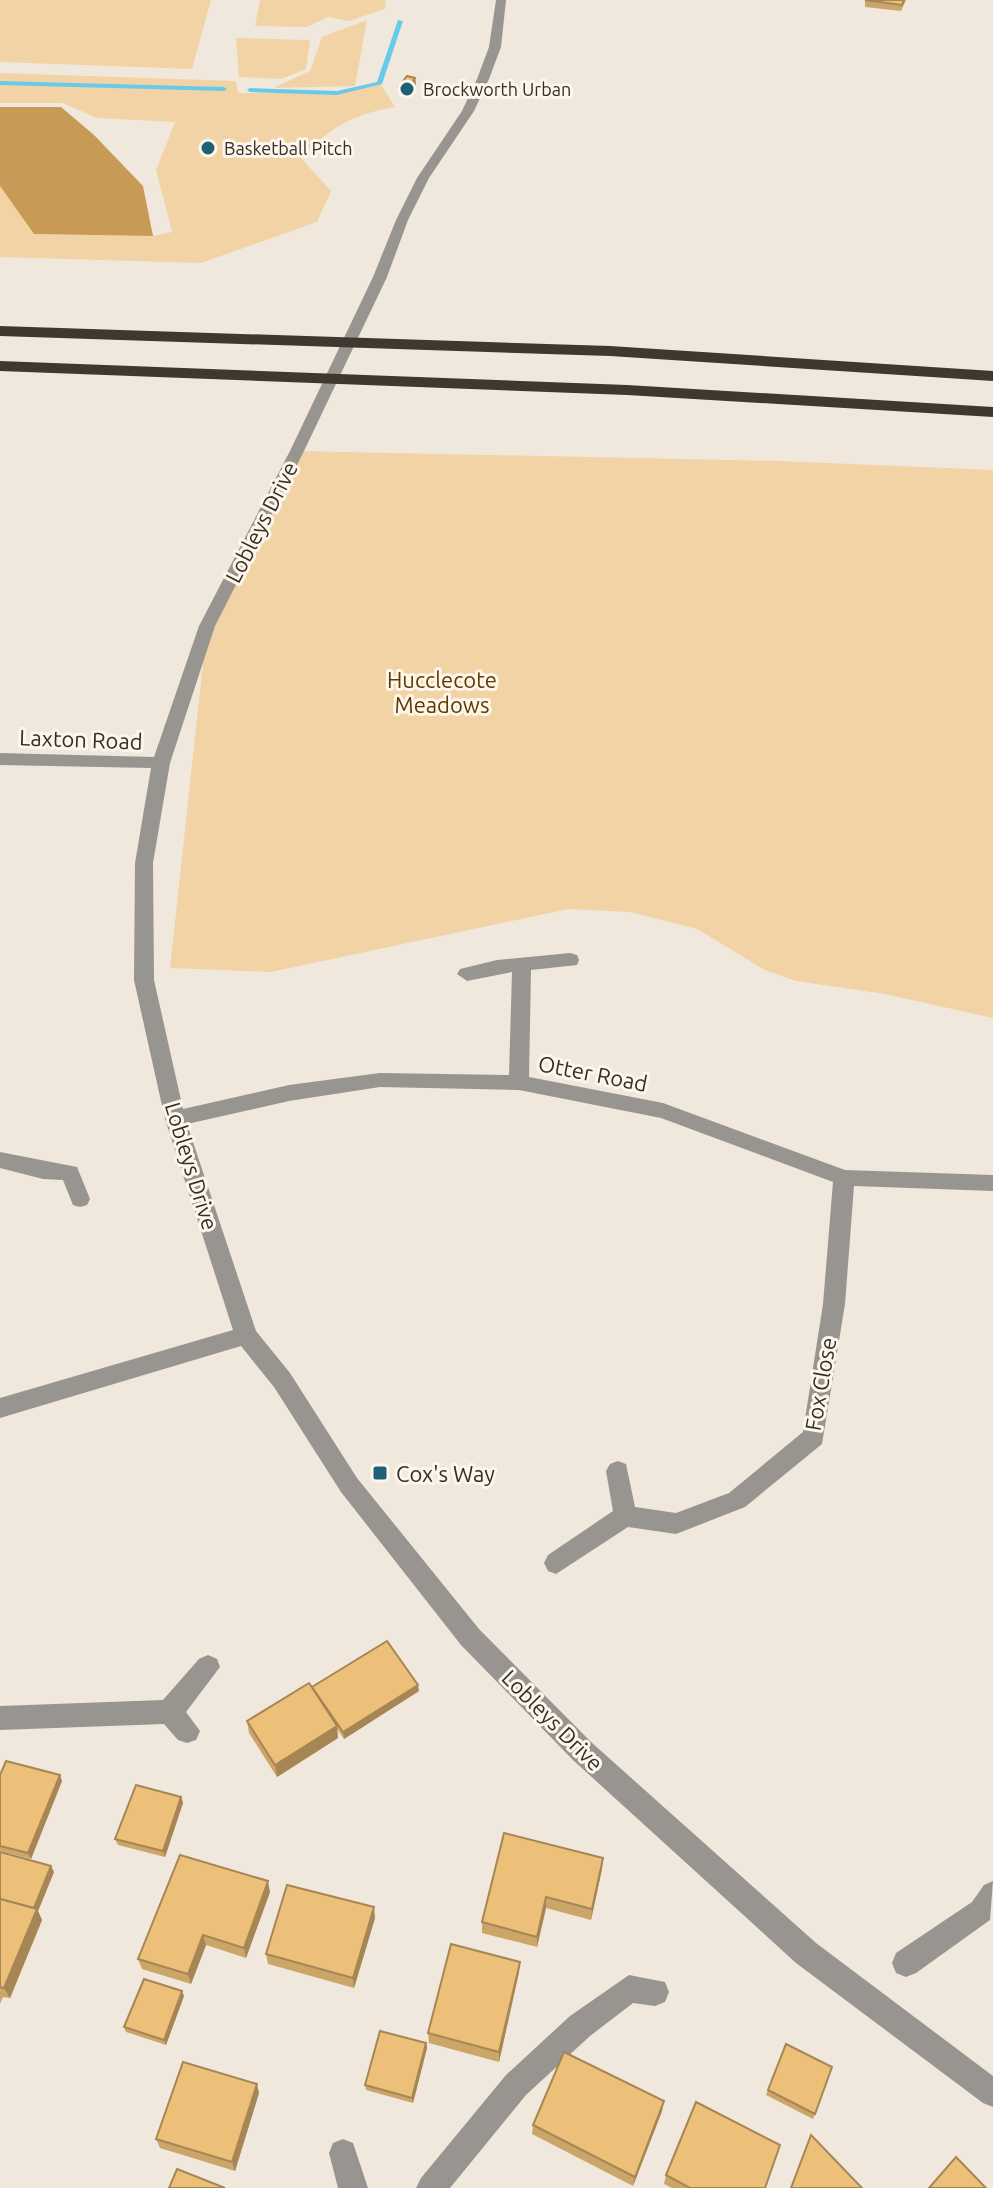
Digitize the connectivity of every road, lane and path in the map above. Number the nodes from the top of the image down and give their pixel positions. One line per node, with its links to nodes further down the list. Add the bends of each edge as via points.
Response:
1 (501, 0): 7 (street, Lobleys Drive, via 495,47 483,79 423,178 297,451 207,626)
2 (0, 331): 4 (highway, via 610,351)
3 (0, 366): 5 (highway, via 627,390)
4 (993, 376)
5 (993, 412)
6 (0, 759): 7 (street, Laxton Road)
7 (161, 763): 12 (street, Lobleys Drive, via 144,863 144,980)
8 (570, 960): 9 (street)
9 (522, 964): 10 (street); 11 (street)
10 (467, 974)
11 (519, 1083): 12 (street, Otter Road, via 380,1080 289,1093); 14 (street, Otter Road, via 663,1111)
12 (175, 1119): 17 (street, Lobleys Drive)
13 (0, 1160): 16 (street, via 70,1173)
14 (844, 1178): 15 (street, Otter Road); 20 (street, Fox Close, via 834,1304 814,1437 737,1500 676,1524)
15 (993, 1183)
16 (80, 1199)
17 (246, 1335): 18 (street); 29 (street, Lobleys Drive, via 282,1380 349,1485 470,1637 582,1751 806,1953)
18 (0, 1408)
19 (618, 1471): 20 (street)
20 (625, 1516): 21 (street)
21 (556, 1563)
22 (208, 1667): 23 (street)
23 (169, 1712): 24 (street); 25 (street)
24 (0, 1718)
25 (187, 1731)
26 (989, 1909): 27 (street)
27 (906, 1963)
28 (655, 1992): 32 (street, via 629,1989 580,2026 516,2085)
29 (993, 2093)
30 (343, 2153): 31 (street)
31 (353, 2188)
32 (431, 2188)

